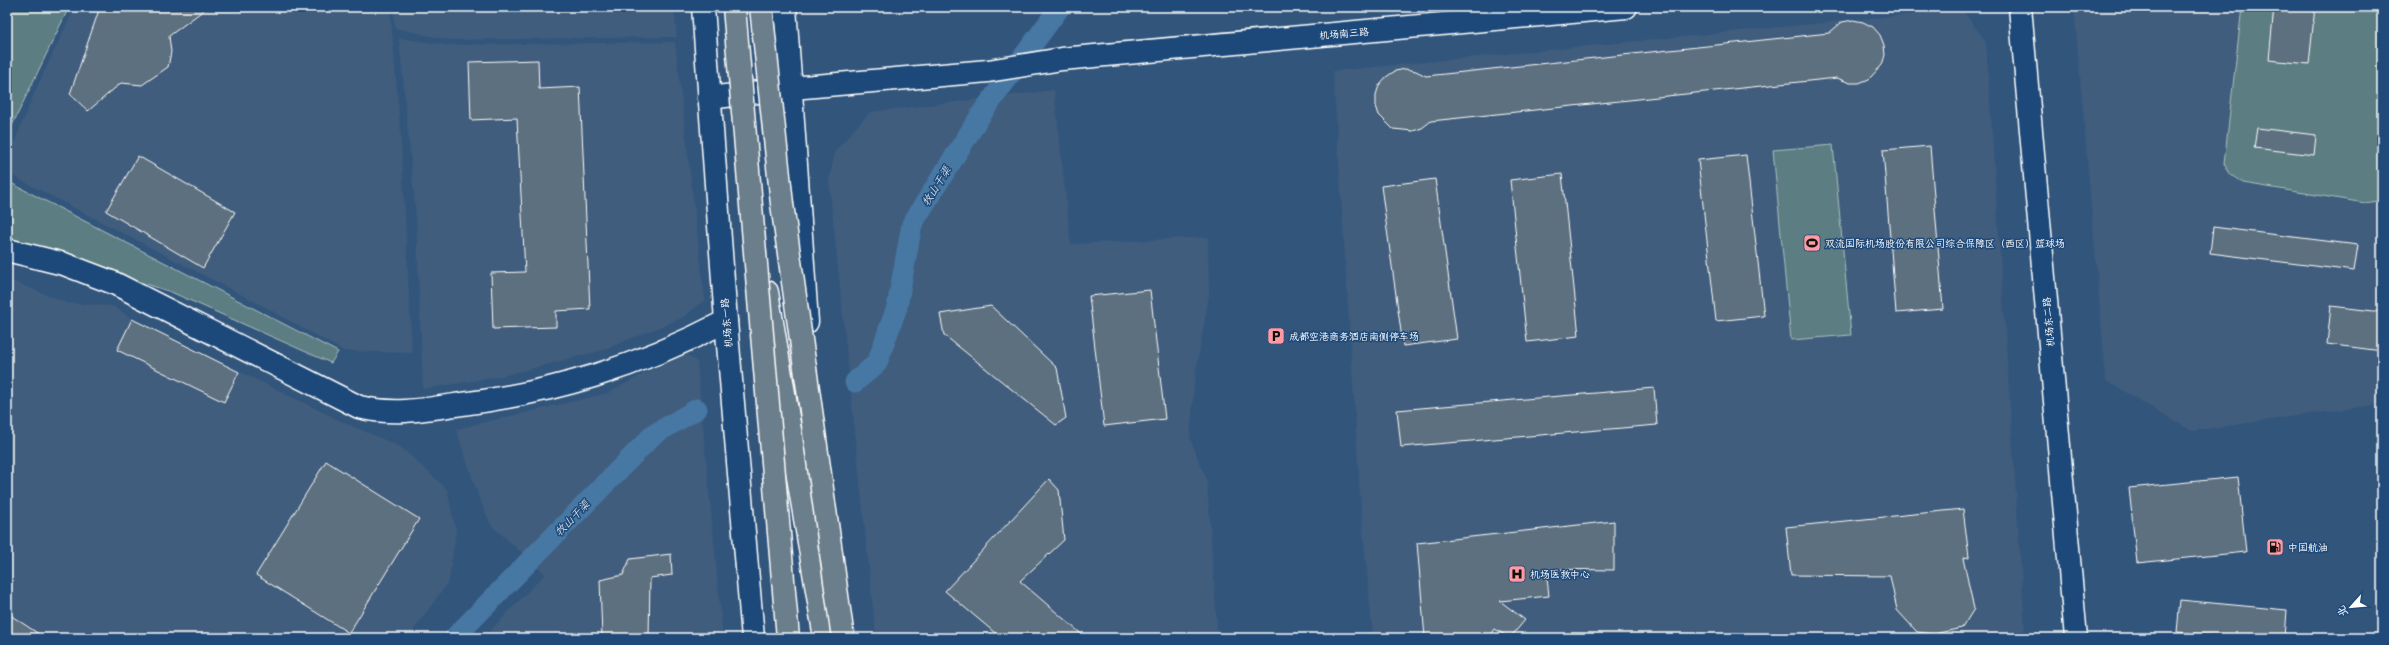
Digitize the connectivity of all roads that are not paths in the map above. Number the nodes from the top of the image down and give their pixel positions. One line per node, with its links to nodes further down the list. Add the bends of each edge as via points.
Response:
1 (702, 7): 8 (street, 机场东一路)
2 (734, 7): 9 (main road, bridge)
3 (761, 7): 16 (main road, bridge, via 782,204)
4 (785, 7): 7 (street)
5 (1626, 7): 7 (street, 机场南三路, via 1062,59 988,71)
6 (2020, 7): 17 (street, 机场东二路)
7 (792, 88): 8 (street, 机场南三路); 15 (street)
8 (709, 98): 11 (street, 机场东一路)
9 (750, 196): 13 (main road, bridge); 14 (main road, bridge)
10 (7, 250): 11 (street, via 64,264 114,283 359,407 379,412 413,411 499,400 610,372 660,353)
11 (726, 321): 12 (street, 机场东一路)
12 (754, 638)
13 (788, 638)
14 (825, 638)
15 (829, 638)
16 (843, 638)
17 (2076, 638)

